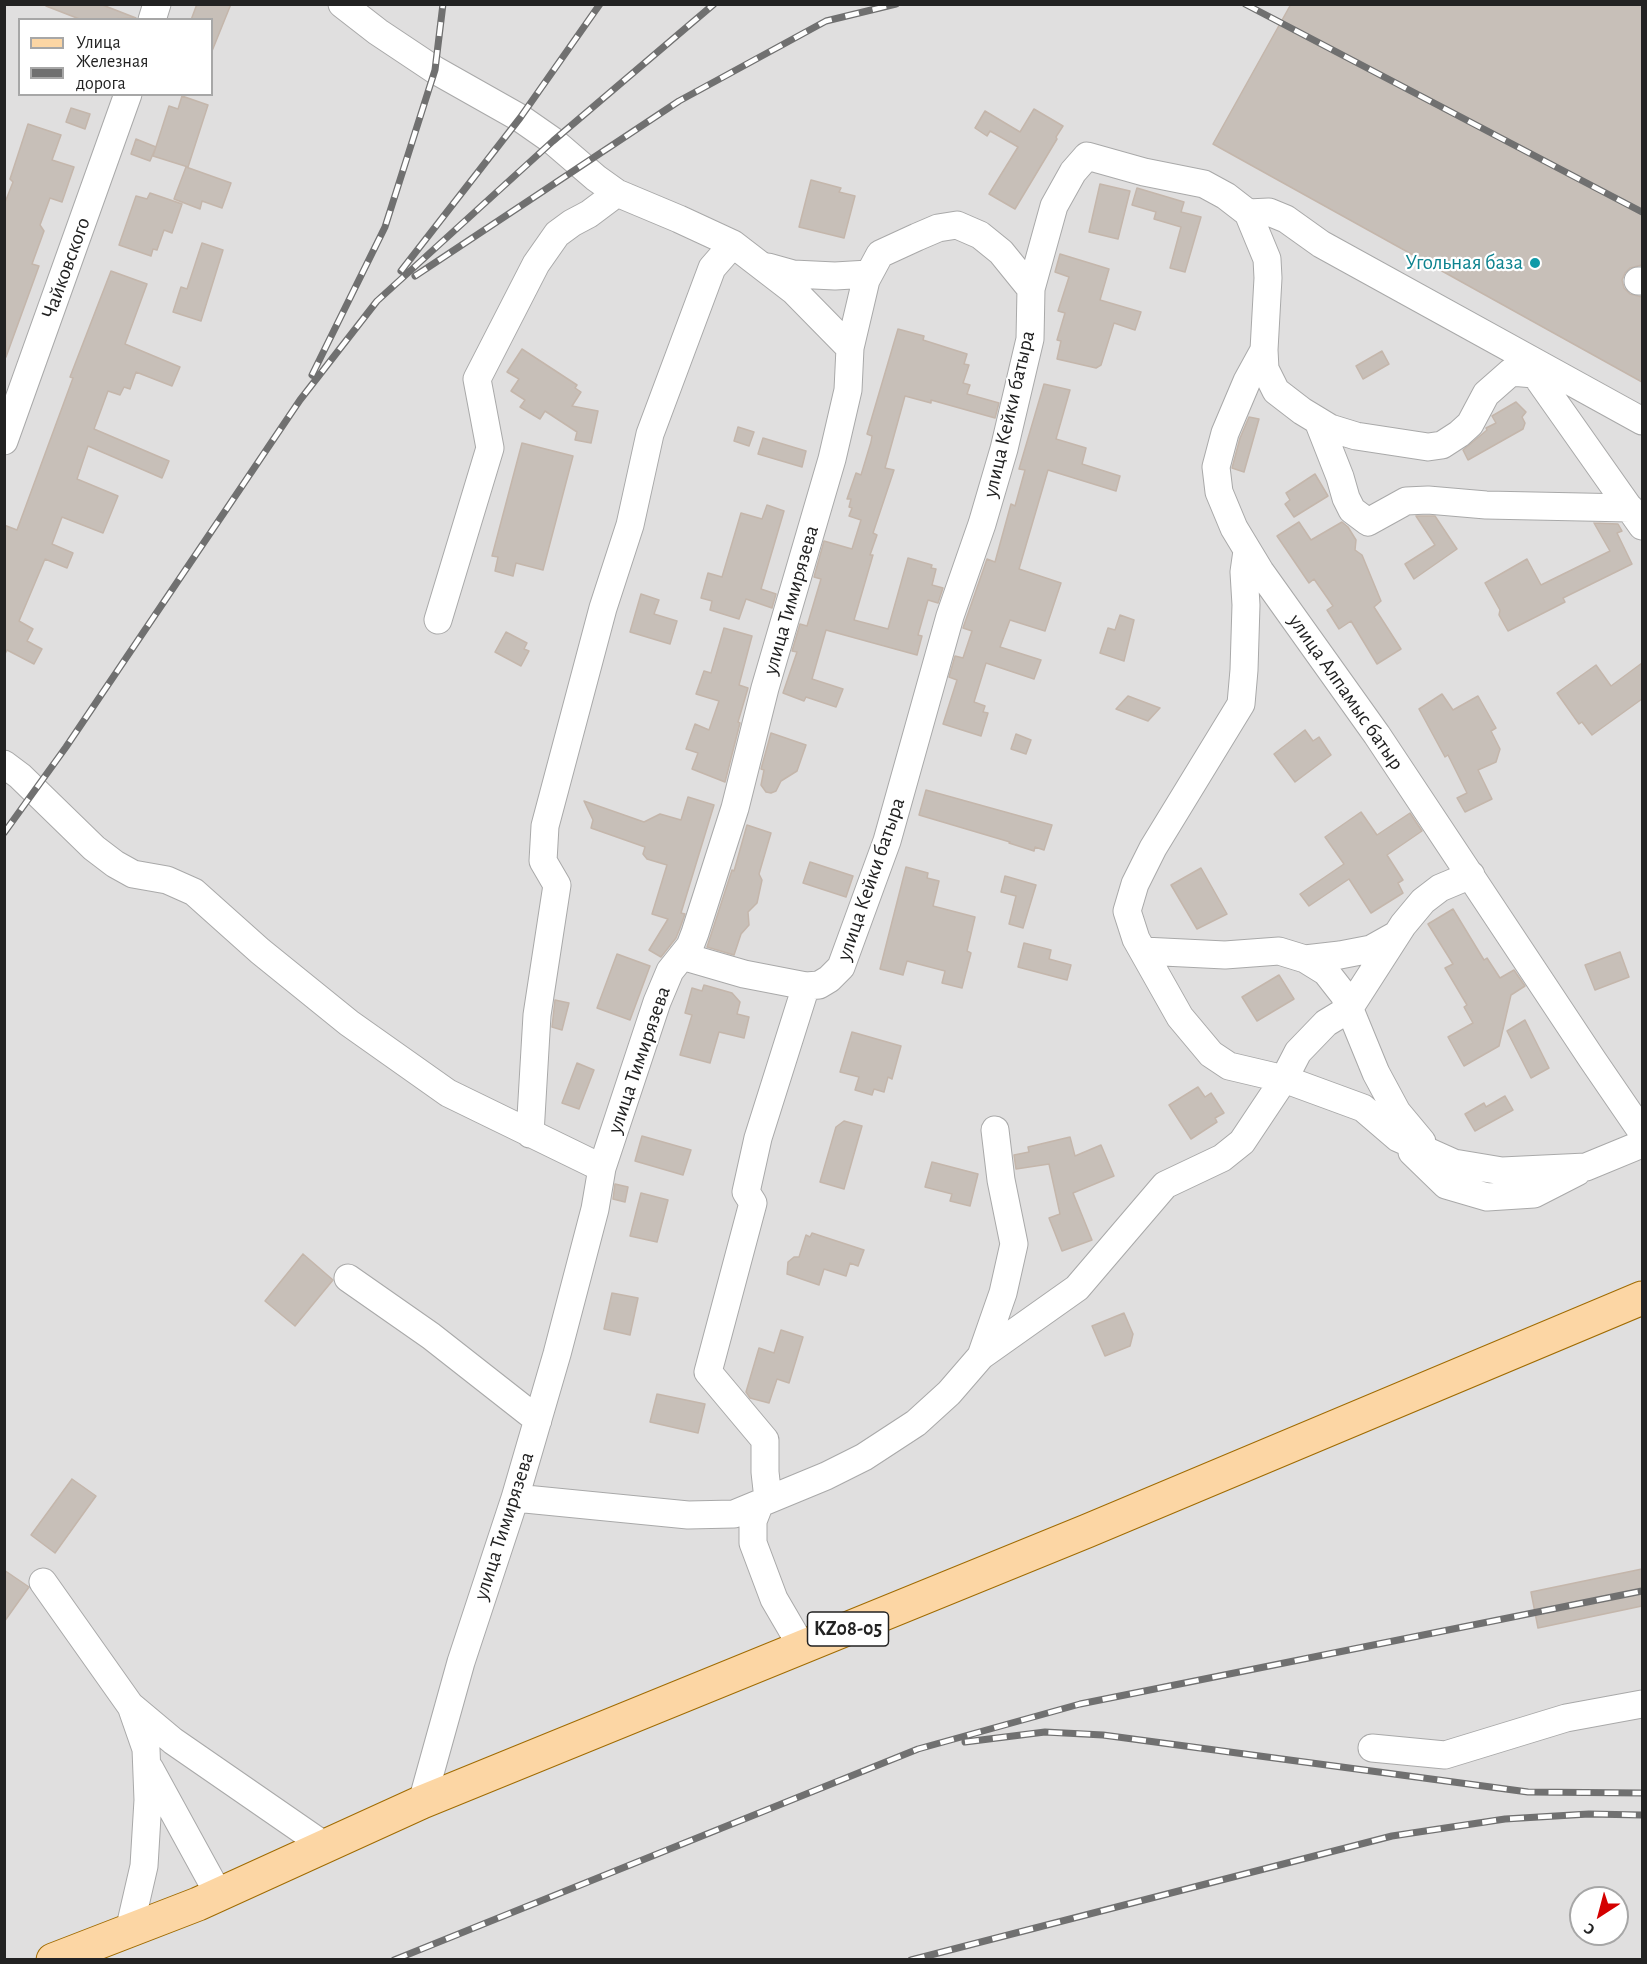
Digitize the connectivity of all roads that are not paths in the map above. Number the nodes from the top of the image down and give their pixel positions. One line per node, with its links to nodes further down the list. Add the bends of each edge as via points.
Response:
1 (342, 4): 3 (street, via 435,70 520,118)
2 (127, 96): 14 (street, Чайковского)
3 (617, 193): 5 (street); 17 (street, via 557,234 536,264 477,379 490,448)
4 (1248, 213): 8 (street, улица Кейки батыра, via 1204,184 1087,156 1054,206); 10 (street, улица Алпамыс батыр, via 1267,259); 11 (street, via 1269,212 1286,219 1321,244)
5 (733, 244): 7 (street); 29 (street, via 712,268 650,434 630,525 603,608 544,826 543,861 557,885 537,1015)
6 (875, 264): 7 (street, via 835,276 793,274); 8 (street, via 938,228 957,225 980,235 1001,252); 9 (street, улица Тимирязева)
7 (764, 266): 9 (street)
8 (1031, 289): 24 (street, улица Кейки батыра, via 1030,339 1004,449 950,616 887,841 841,968 819,985)
9 (850, 348): 22 (street, улица Тимирязева, via 848,390 832,459 765,688 735,808 695,933)
10 (1264, 350): 12 (street, via 1264,369 1276,392); 16 (street, улица Алпамыс батыр, via 1225,433 1216,466 1219,492)
11 (1528, 364): 12 (street, via 1511,372 1486,394 1470,424 1442,446 1356,436); 13 (street); 15 (street)
12 (1318, 421): 15 (street, via 1346,498 1352,510 1368,522 1406,501 1428,500)
13 (1642, 421)
14 (4, 441)
15 (1636, 517)
16 (1247, 551): 19 (street, улица Алпамыс батыр); 21 (street, via 1240,704 1135,884 1127,911)
17 (438, 620)
18 (4, 764): 29 (street, via 115,864 133,874 167,880 194,892 349,1023 448,1093)
19 (1472, 875): 20 (street, via 1440,888 1423,901); 28 (street, улица Алпамыс батыр)
20 (1397, 934): 23 (street, via 1371,949); 25 (street)
21 (1143, 951): 23 (street, via 1225,955 1279,951); 26 (street, via 1180,1017 1211,1054 1229,1066)
22 (682, 956): 24 (street); 34 (street, улица Тимирязева, via 670,971 657,1002)
23 (1305, 959): 25 (street, via 1326,972)
24 (806, 986): 40 (street, via 758,1138 746,1192 753,1203 708,1372 765,1440)
25 (1349, 1009): 26 (street, via 1326,1023 1298,1052); 32 (street, via 1397,1112)
26 (1284, 1079): 30 (street, via 1363,1108); 37 (street, via 1242,1142 1222,1158 1165,1185 1077,1288)
27 (995, 1130): 37 (street, via 1014,1244 1003,1293)
28 (1642, 1132)
29 (530, 1134): 34 (street)
30 (1398, 1138): 32 (street); 33 (street, via 1446,1185 1487,1197 1534,1194)
31 (1642, 1144): 33 (street)
32 (1430, 1153): 33 (street, via 1454,1163 1502,1171)
33 (1586, 1167)
34 (602, 1168): 38 (street, улица Тимирязева, via 592,1221)
35 (348, 1278): 38 (street, via 431,1336)
36 (1642, 1298): 42 (main road, KZ08-05)
37 (981, 1356): 40 (street, via 916,1423 864,1457)
38 (538, 1420): 39 (street, улица Тимирязева)
39 (514, 1498): 40 (street, via 687,1515 734,1514); 47 (street, улица Тимирязева, via 461,1662)
40 (764, 1501): 42 (street, via 753,1521 753,1543 774,1599)
41 (43, 1582): 44 (street)
42 (802, 1647): 47 (main road, KZ08-05)
43 (1642, 1704): 45 (street, via 1566,1718 1445,1755)
44 (130, 1705): 46 (street, via 146,1749); 48 (street, via 172,1741)
45 (1372, 1748)
46 (146, 1763): 49 (street); 50 (street, via 144,1866)
47 (422, 1802): 48 (main road, KZ08-05)
48 (325, 1846): 49 (main road, KZ08-05)
49 (219, 1895): 50 (main road, KZ08-05)
50 (129, 1931): 51 (main road, KZ08-05)
51 (53, 1959)

